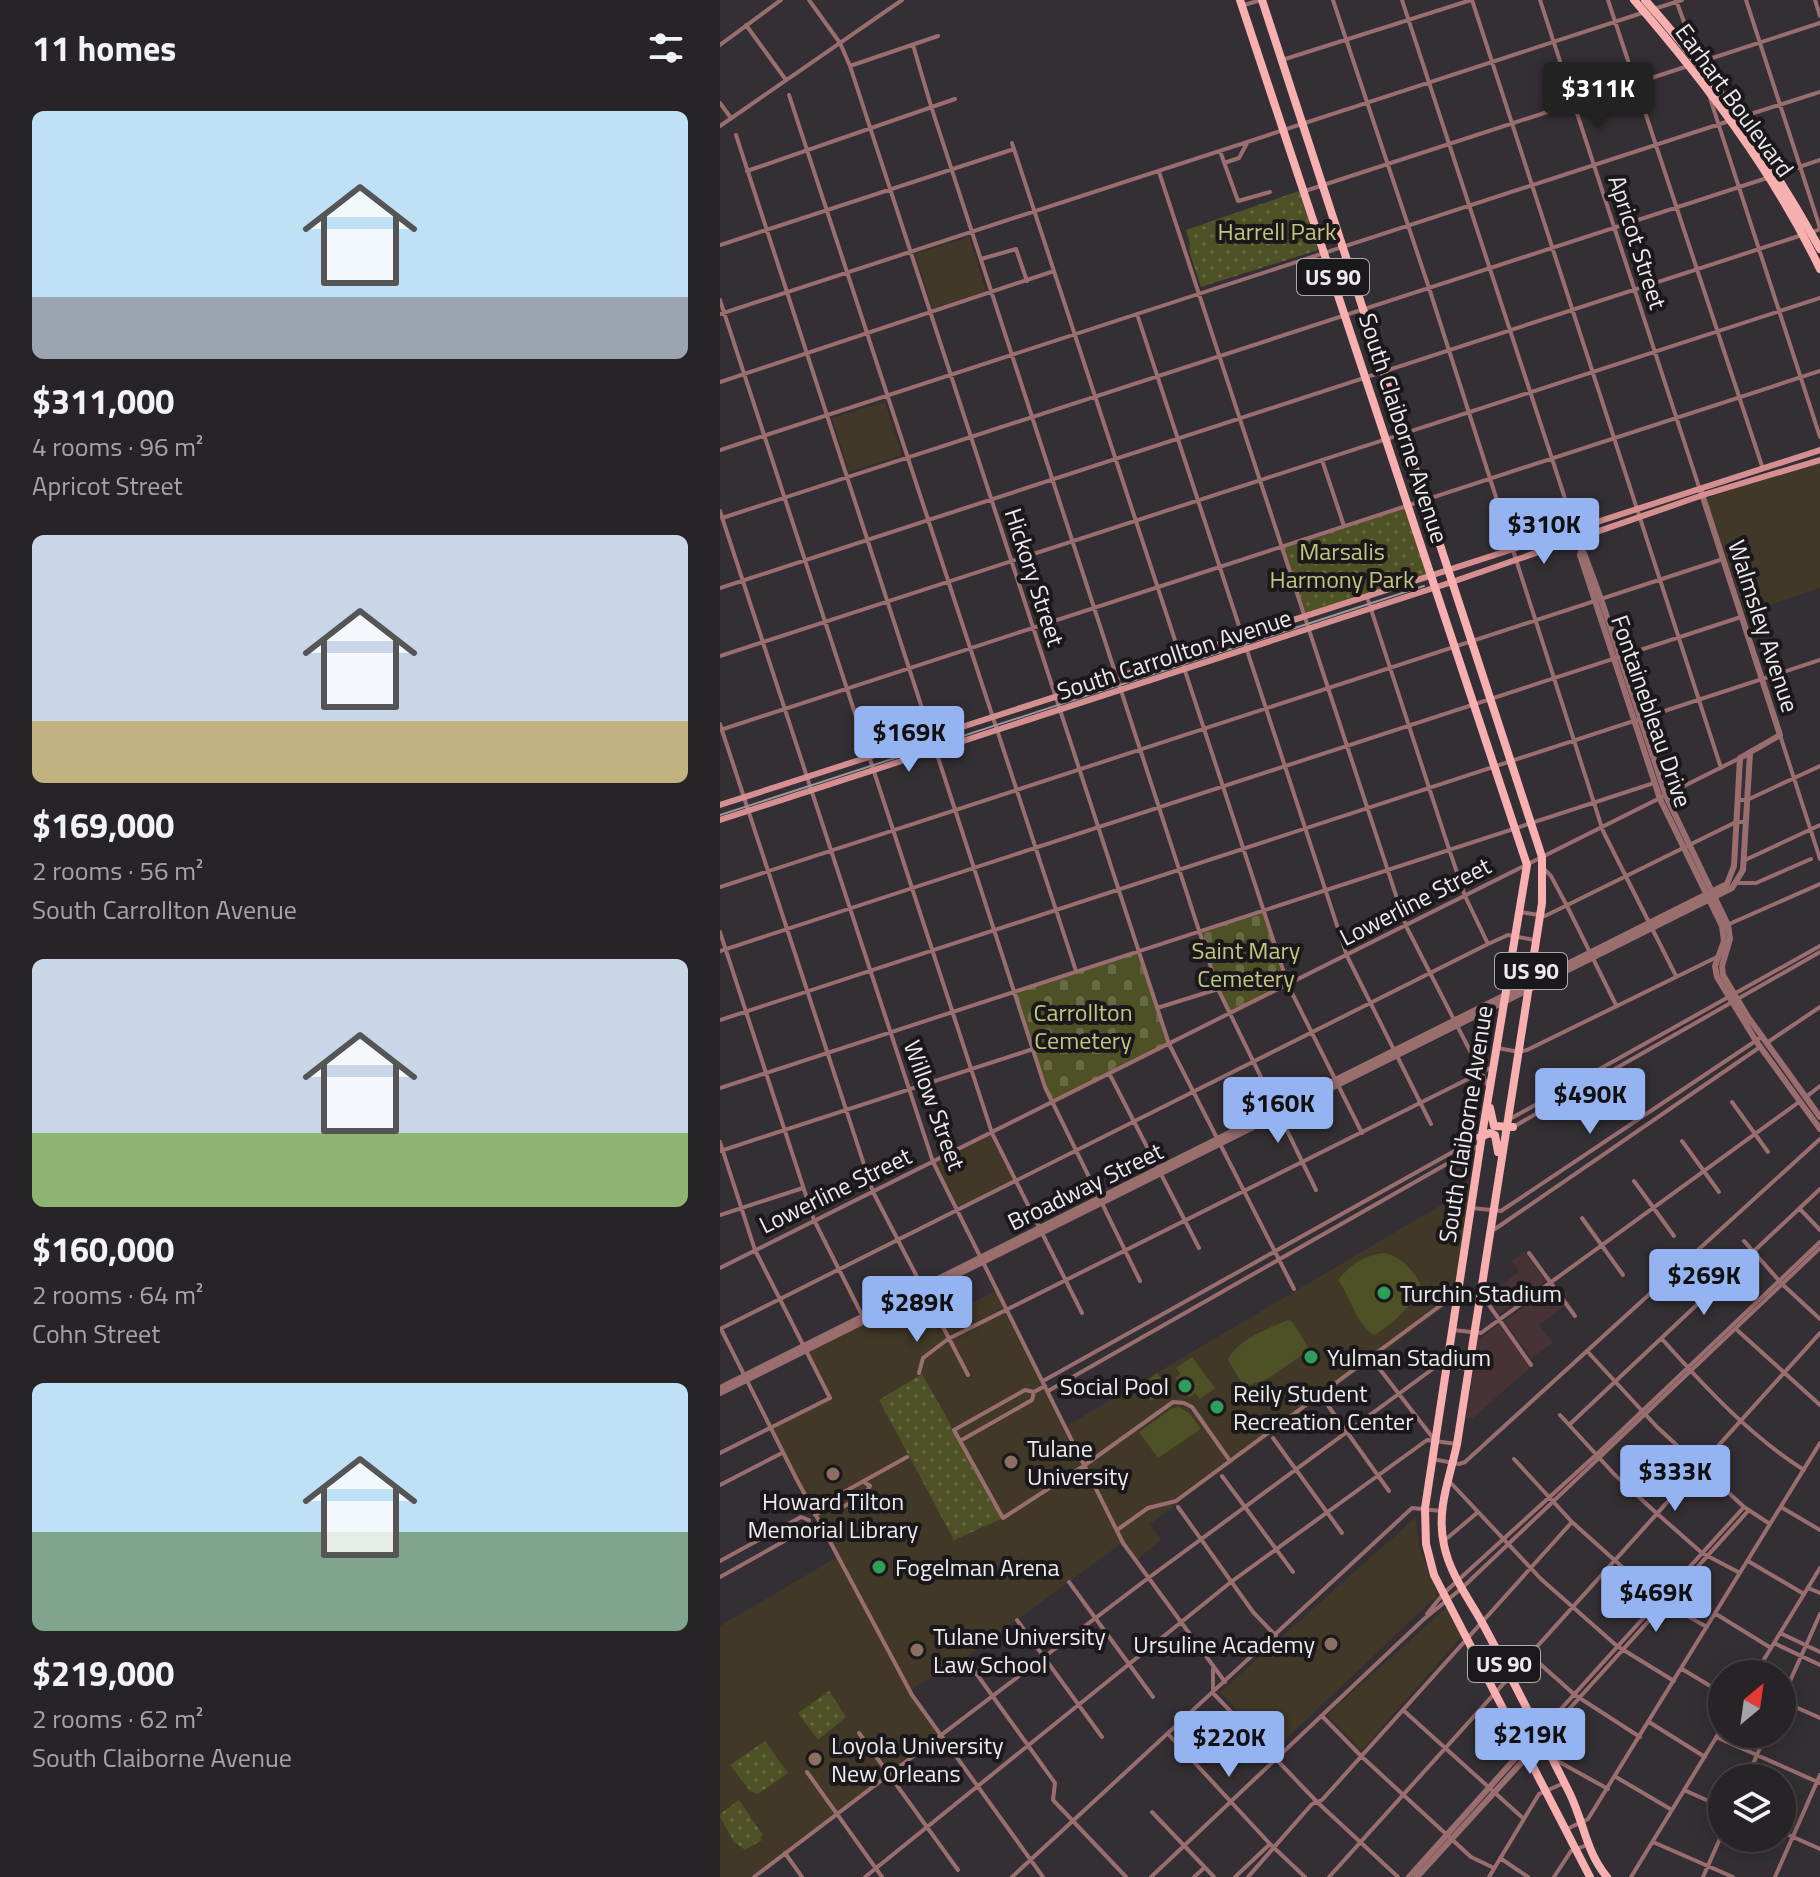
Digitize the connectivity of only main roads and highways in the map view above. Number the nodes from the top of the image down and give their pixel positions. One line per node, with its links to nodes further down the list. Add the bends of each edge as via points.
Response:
1 (1262, 0): 15 (main road, South Claiborne Avenue / US 90)
2 (1634, 0): 5 (main road, Earhart Boulevard)
3 (1645, 0): 5 (main road, Earhart Boulevard)
4 (1241, 3): 14 (main road, South Claiborne Avenue / US 90)
5 (1649, 10): 6 (main road, Earhart Boulevard); 6 (main road, Earhart Boulevard, via 1684,46)
6 (1693, 64): 7 (main road, Earhart Boulevard); 7 (main road, Earhart Boulevard, via 1708,92)
7 (1733, 120): 8 (main road, Earhart Boulevard)
8 (1814, 231): 9 (main road, Earhart Boulevard); 10 (main road, Earhart Boulevard)
9 (1820, 249)
10 (1820, 269)
11 (1820, 450): 13 (main road, South Carrollton Avenue)
12 (1820, 460): 13 (main road, South Carrollton Avenue)
13 (1701, 491): 17 (main road, South Carrollton Avenue); 20 (main road, South Carrollton Avenue, via 1640,519)
14 (1416, 528): 15 (main road, via 1422,520); 16 (main road, South Claiborne Avenue / US 90)
15 (1435, 528): 16 (main road, via 1429,542); 19 (main road, South Claiborne Avenue / US 90)
16 (1419, 539): 18 (main road, South Claiborne Avenue / US 90)
17 (1498, 553): 20 (main road); 21 (main road, South Carrollton Avenue)
18 (1424, 554): 19 (main road); 22 (main road, South Claiborne Avenue / US 90)
19 (1445, 558): 21 (main road, South Claiborne Avenue / US 90)
20 (1501, 564): 23 (main road, South Carrollton Avenue)
21 (1448, 569): 22 (main road, South Carrollton Avenue); 23 (main road, South Claiborne Avenue / US 90)
22 (1431, 575): 24 (main road, South Claiborne Avenue / US 90); 25 (main road, South Carrollton Avenue)
23 (1452, 582): 24 (main road, South Carrollton Avenue); 27 (main road, South Claiborne Avenue / US 90)
24 (1435, 587): 26 (main road, South Claiborne Avenue / US 90); 28 (main road, South Carrollton Avenue)
25 (1378, 592): 28 (main road); 33 (main road, South Carrollton Avenue)
26 (1439, 598): 27 (main road); 30 (main road, South Claiborne Avenue / US 90)
27 (1459, 602): 29 (main road, South Claiborne Avenue / US 90)
28 (1375, 606): 34 (main road, South Carrollton Avenue)
29 (1463, 613): 30 (main road); 31 (main road, South Claiborne Avenue / US 90)
30 (1446, 620): 32 (main road, South Claiborne Avenue / US 90)
31 (1466, 625): 32 (main road, via 1460,634); 36 (main road, South Claiborne Avenue / US 90, via 1543,868)
32 (1449, 632): 35 (main road, South Claiborne Avenue / US 90, via 1527,865)
33 (720, 805)
34 (720, 820)
35 (1491, 1079): 36 (main road, via 1491,1121 1495,1127); 37 (main road, South Claiborne Avenue / US 90)
36 (1509, 1125): 38 (main road, South Claiborne Avenue / US 90)
37 (1478, 1142): 38 (main road, via 1490,1133 1498,1139); 39 (main road, South Claiborne Avenue / US 90, via 1425,1508 1426,1544 1434,1575)
38 (1496, 1193): 40 (main road, South Claiborne Avenue / US 90, via 1498,1210 1441,1511 1443,1541 1451,1568 1552,1757 1596,1865)
39 (1590, 1877)
40 (1607, 1877)

